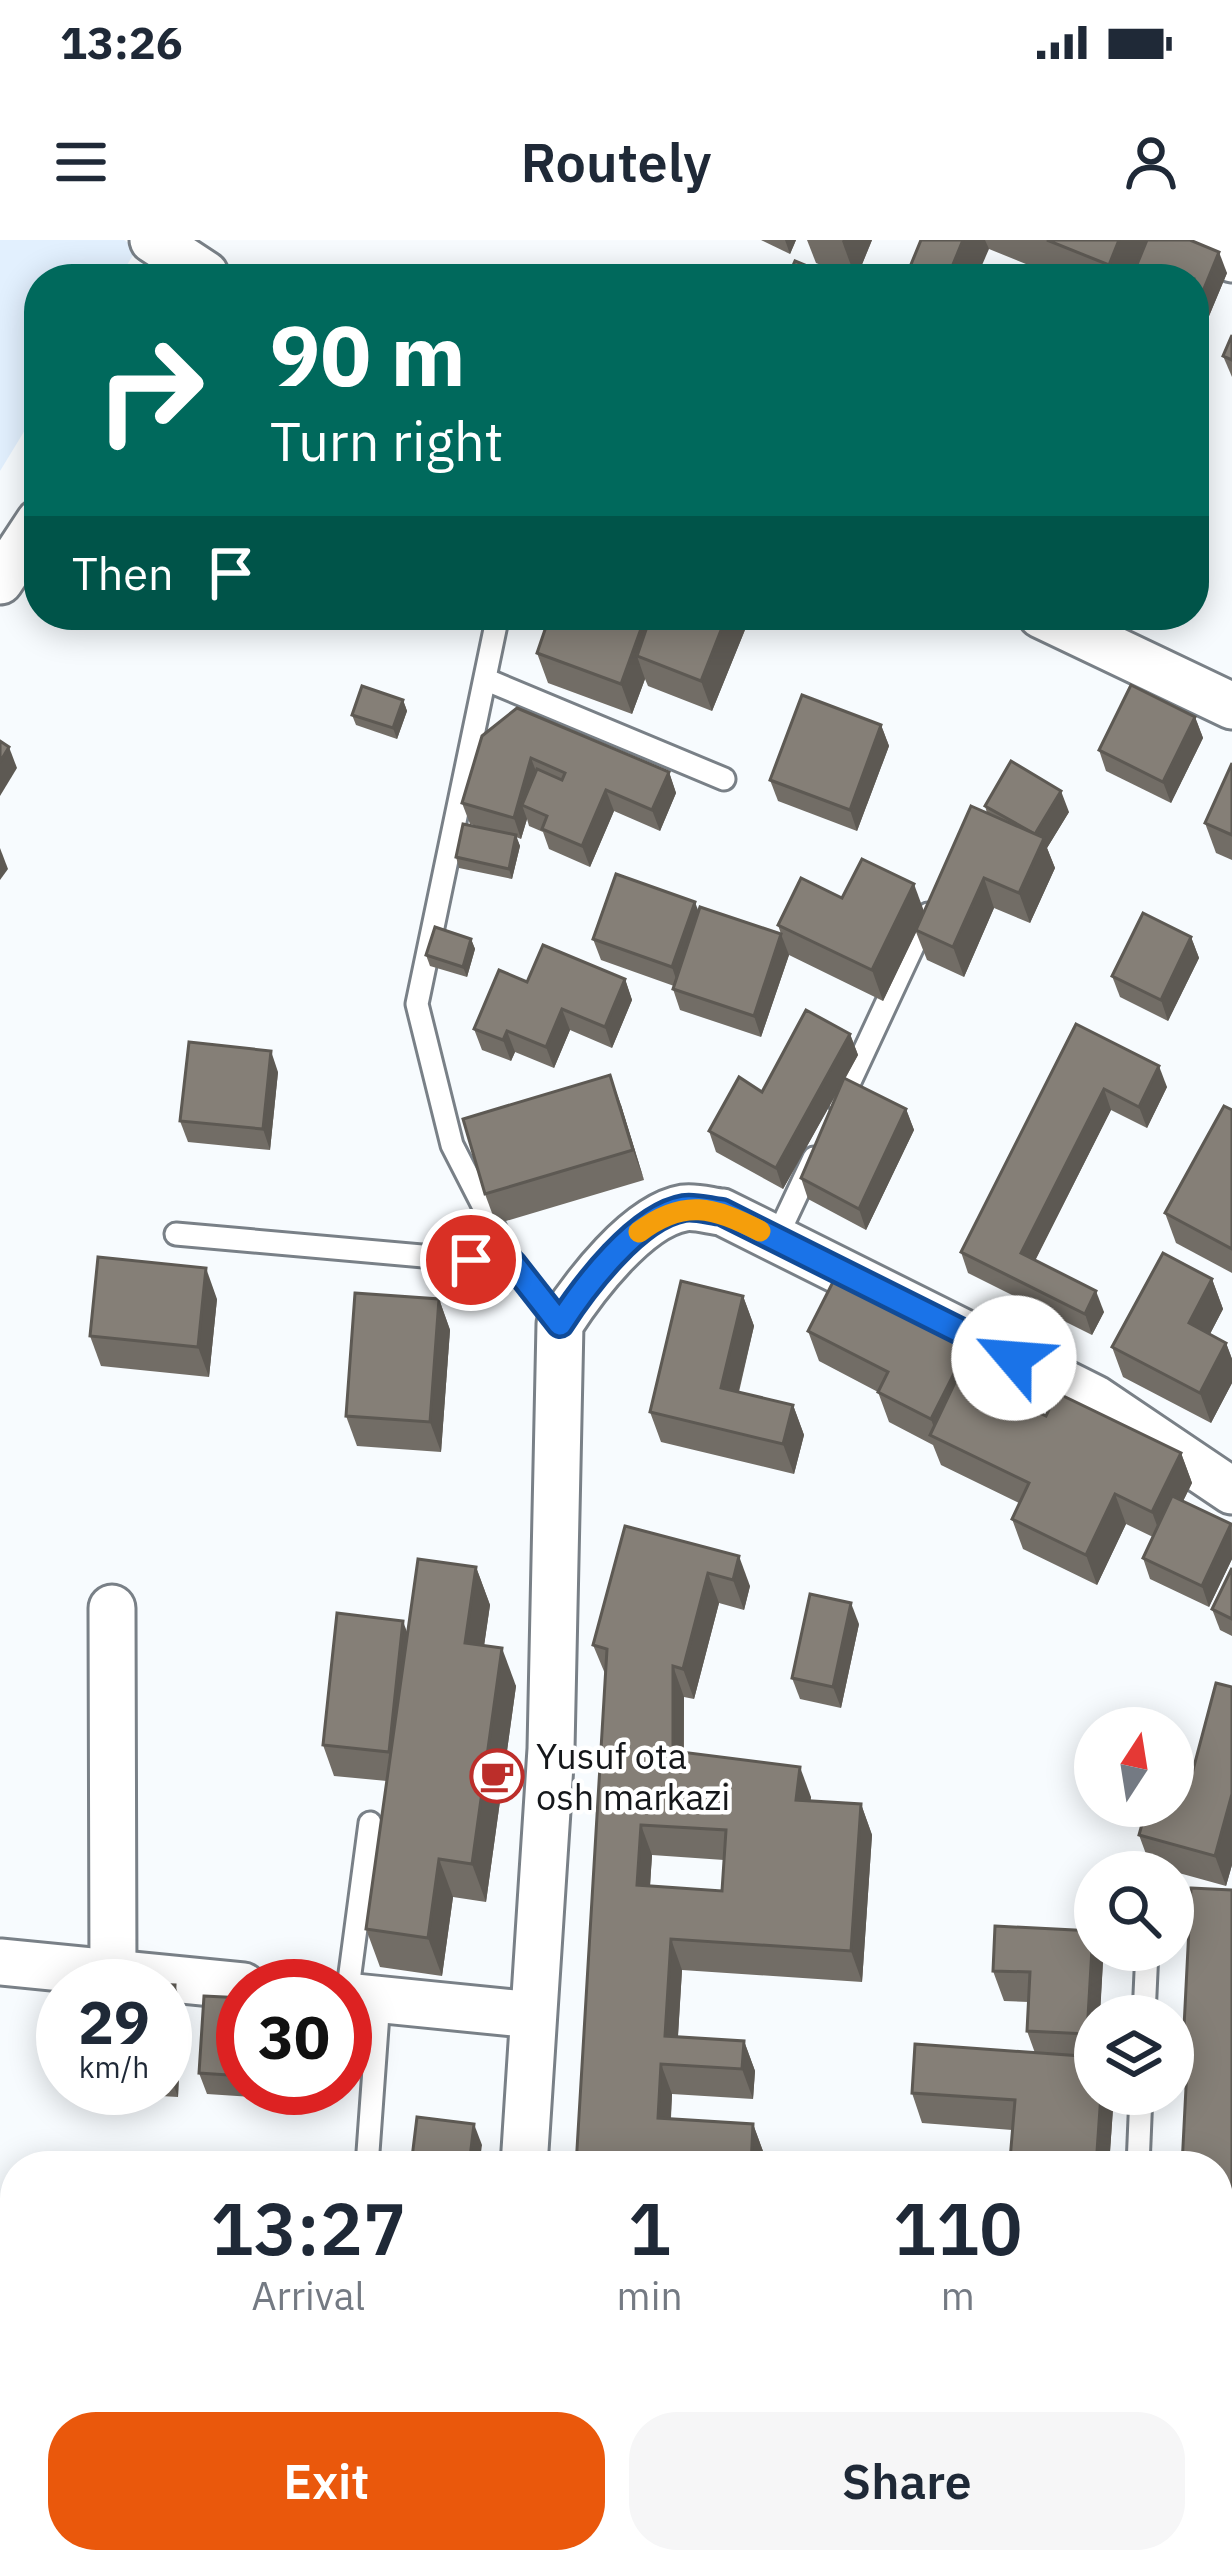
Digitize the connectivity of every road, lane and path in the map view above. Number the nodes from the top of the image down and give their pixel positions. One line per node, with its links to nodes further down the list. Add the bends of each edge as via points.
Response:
1 (153, 240): 4 (street)
2 (1194, 240): 3 (street)
3 (1232, 259)
4 (211, 264)
5 (24, 545): 6 (street)
6 (0, 581)
7 (495, 630): 9 (lane)
8 (1072, 630): 10 (street)
9 (487, 680): 11 (lane); 15 (lane, via 417,1004 452,1145)
10 (1232, 706)
11 (724, 779)
12 (939, 892): 14 (lane)
13 (176, 1234): 15 (lane)
14 (776, 1239): 16 (street, via 722,1212 684,1208 628,1241); 17 (street, via 1094,1397)
15 (513, 1264): 16 (lane)
16 (560, 1324): 25 (street, via 551,1749)
17 (1232, 1491)
18 (112, 1608): 20 (street)
19 (370, 1823): 21 (lane)
20 (112, 1959)
21 (360, 1959)
22 (0, 1962): 23 (street)
23 (36, 1966)
24 (372, 1999): 25 (street)
25 (533, 2015): 29 (street)
26 (364, 2115): 28 (lane)
27 (1140, 2115): 30 (lane)
28 (366, 2151)
29 (525, 2151)
30 (1139, 2151)

